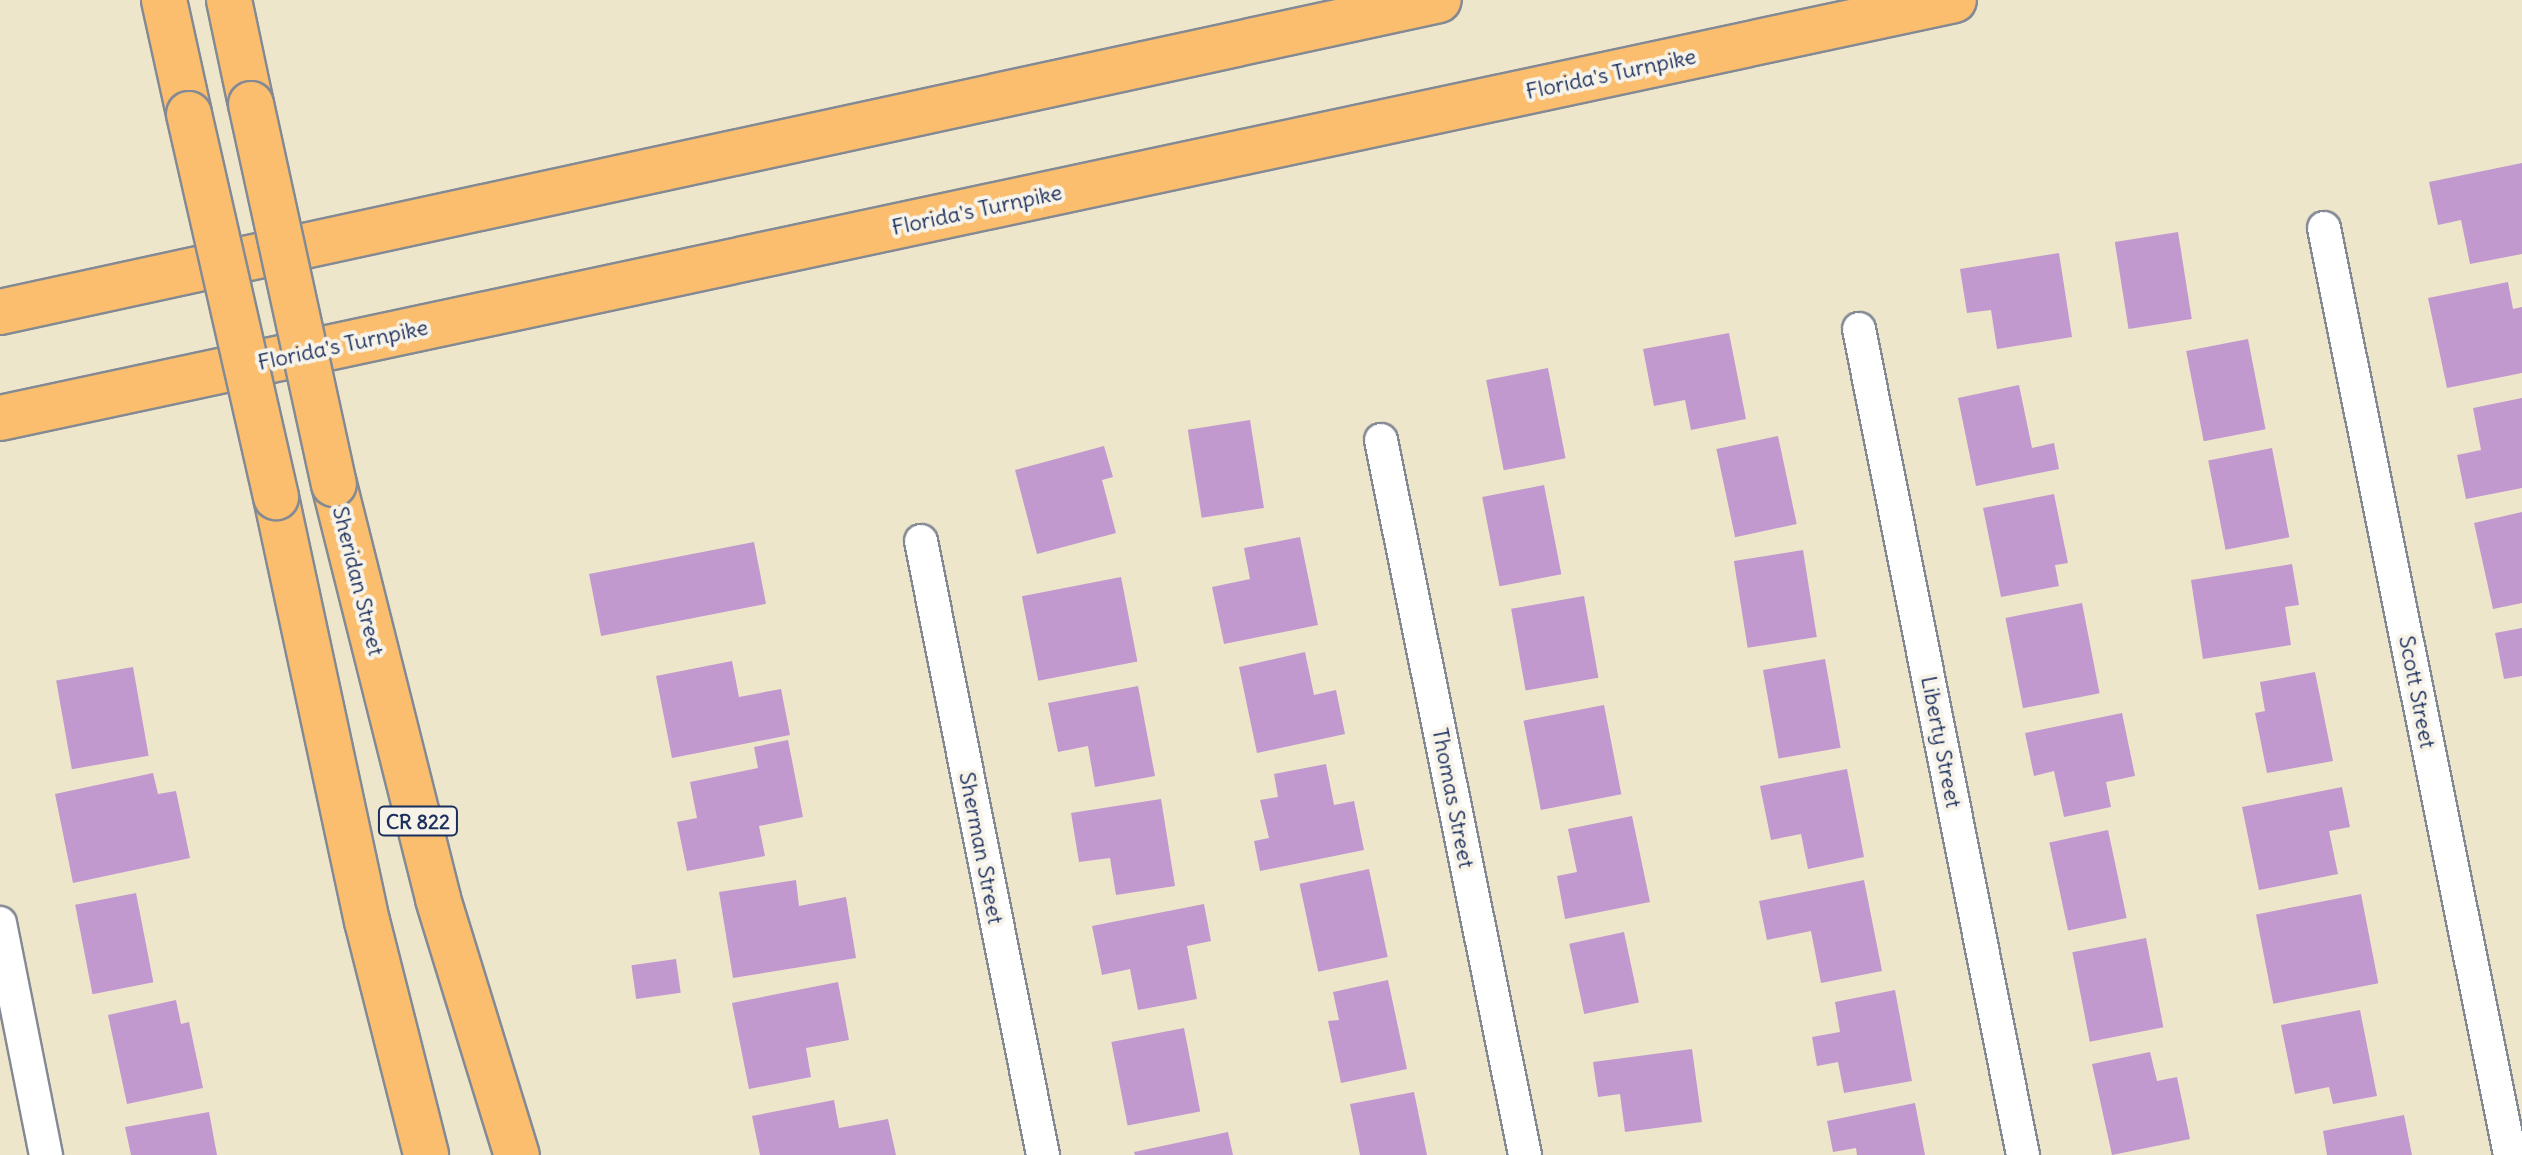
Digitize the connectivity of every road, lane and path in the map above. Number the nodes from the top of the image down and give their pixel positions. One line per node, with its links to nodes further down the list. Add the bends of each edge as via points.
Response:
1 (164, 0): 13 (main road, CR 822, bridge, via 367,921)
2 (229, 0): 14 (main road, Sheridan Street / CR 822, bridge, via 334,484 438,899)
3 (1439, 0): 6 (main road)
4 (1954, 0): 8 (main road, Florida's Turnpike)
5 (2324, 228): 18 (street, Scott Street)
6 (0, 312)
7 (1859, 329): 17 (street, Liberty Street)
8 (0, 418)
9 (1381, 440): 16 (street, Thomas Street)
10 (921, 541): 15 (street, Sherman Street)
11 (0, 923): 12 (street)
12 (46, 1155)
13 (426, 1155)
14 (517, 1155)
15 (1043, 1155)
16 (1525, 1155)
17 (2023, 1155)
18 (2510, 1155)

